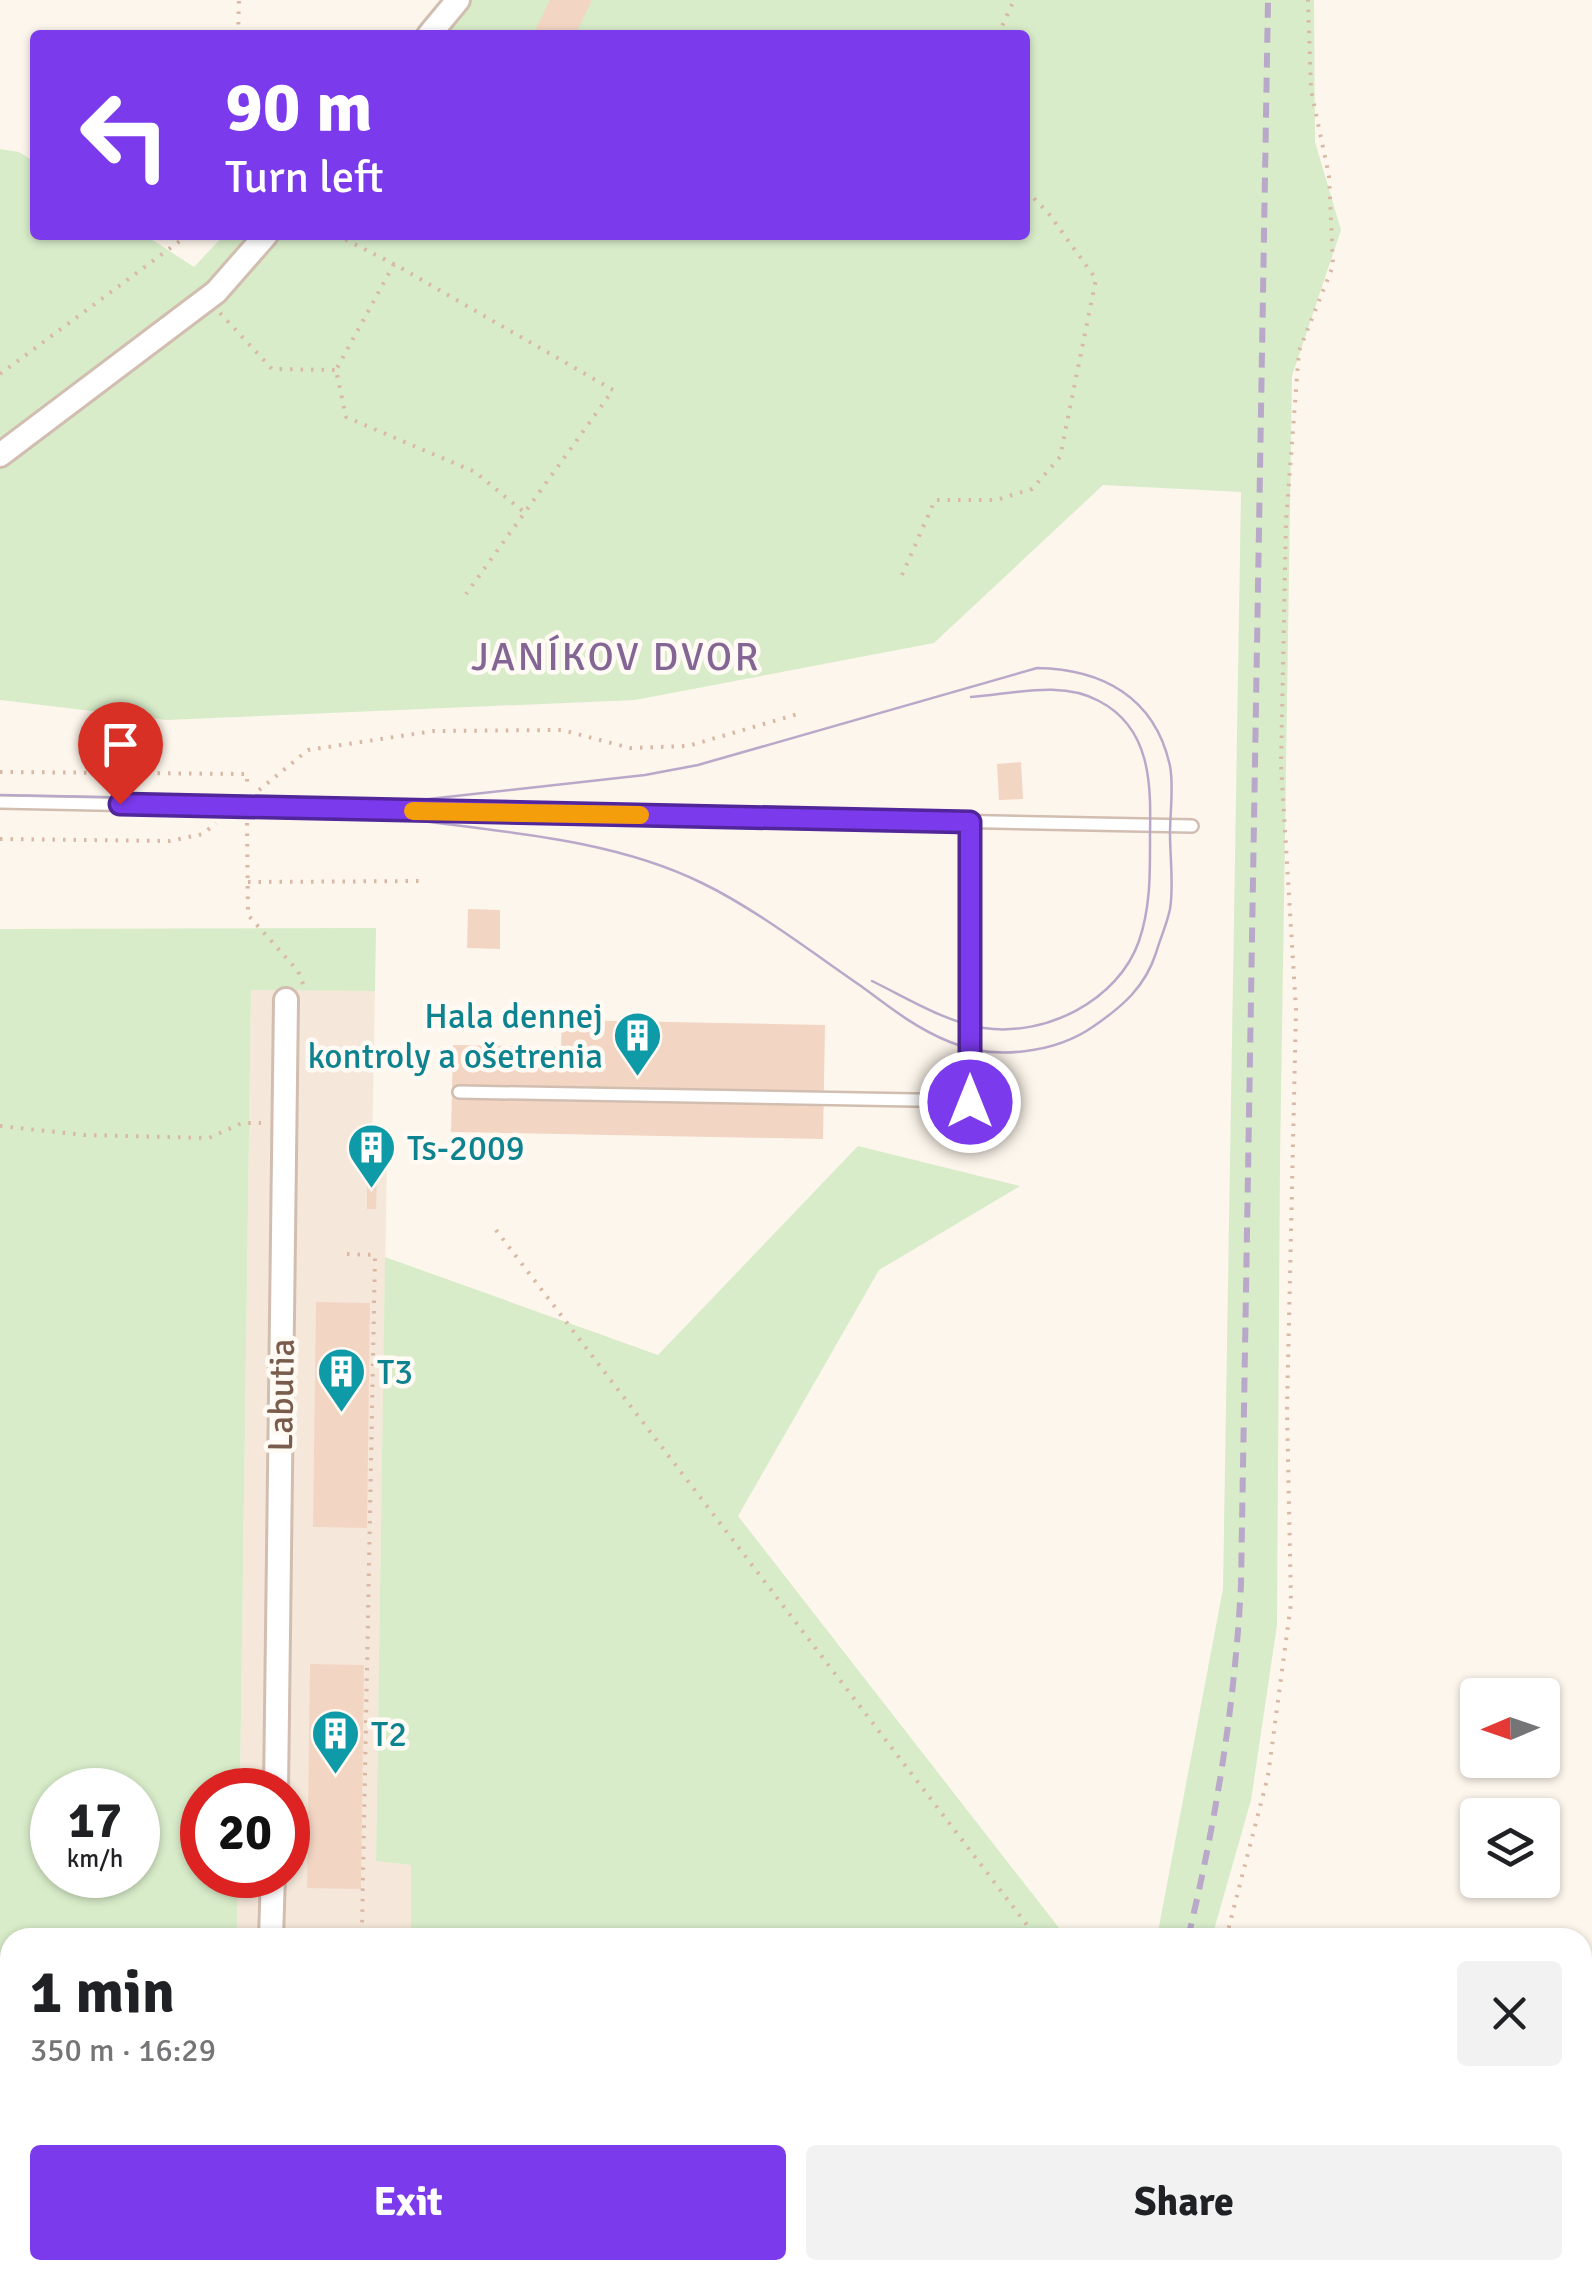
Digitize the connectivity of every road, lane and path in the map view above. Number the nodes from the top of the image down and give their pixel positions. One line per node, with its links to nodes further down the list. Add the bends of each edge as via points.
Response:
1 (239, 0): 5 (path)
2 (458, 0): 6 (street)
3 (1014, 0): 7 (path)
4 (1308, 0): 41 (path, via 1310,90 1328,176 1333,266 1298,351 1286,521 1281,766 1296,1010 1287,1409 1291,1603 1268,1776)
5 (238, 30)
6 (433, 30)
7 (1000, 30)
8 (1030, 194): 18 (path, via 1096,279 1060,458 1032,489 996,500 935,500)
9 (181, 240): 15 (path)
10 (261, 240): 13 (street)
11 (346, 240): 12 (path)
12 (394, 264): 14 (path); 17 (path, via 612,390)
13 (206, 299): 14 (path, via 272,368); 16 (street)
14 (336, 370): 17 (path, via 346,416 474,472)
15 (0, 374)
16 (0, 455)
17 (524, 513): 19 (path)
18 (902, 575)
19 (466, 594)
20 (798, 714): 23 (path, via 688,746 630,748 562,730 488,729 308,750)
21 (0, 772): 23 (path, via 247,774)
22 (0, 801): 23 (lane)
23 (244, 804): 24 (lane); 26 (path, via 203,834 170,841); 27 (path)
24 (970, 822): 25 (lane); 31 (lane, via 970,1102)
25 (1192, 826)
26 (0, 840)
27 (248, 882): 28 (path); 29 (path, via 248,915)
28 (423, 882)
29 (298, 972)
30 (286, 1000): 32 (street, Labutia)
31 (459, 1092)
32 (285, 1123): 33 (path, via 242,1123 208,1138); 36 (street, Labutia)
33 (0, 1126)
34 (496, 1230): 40 (path)
35 (347, 1254): 39 (path, via 374,1255)
36 (276, 1768)
37 (273, 1898): 38 (street)
38 (271, 1928)
39 (362, 1928)
40 (1028, 1928)
41 (1229, 1928)

